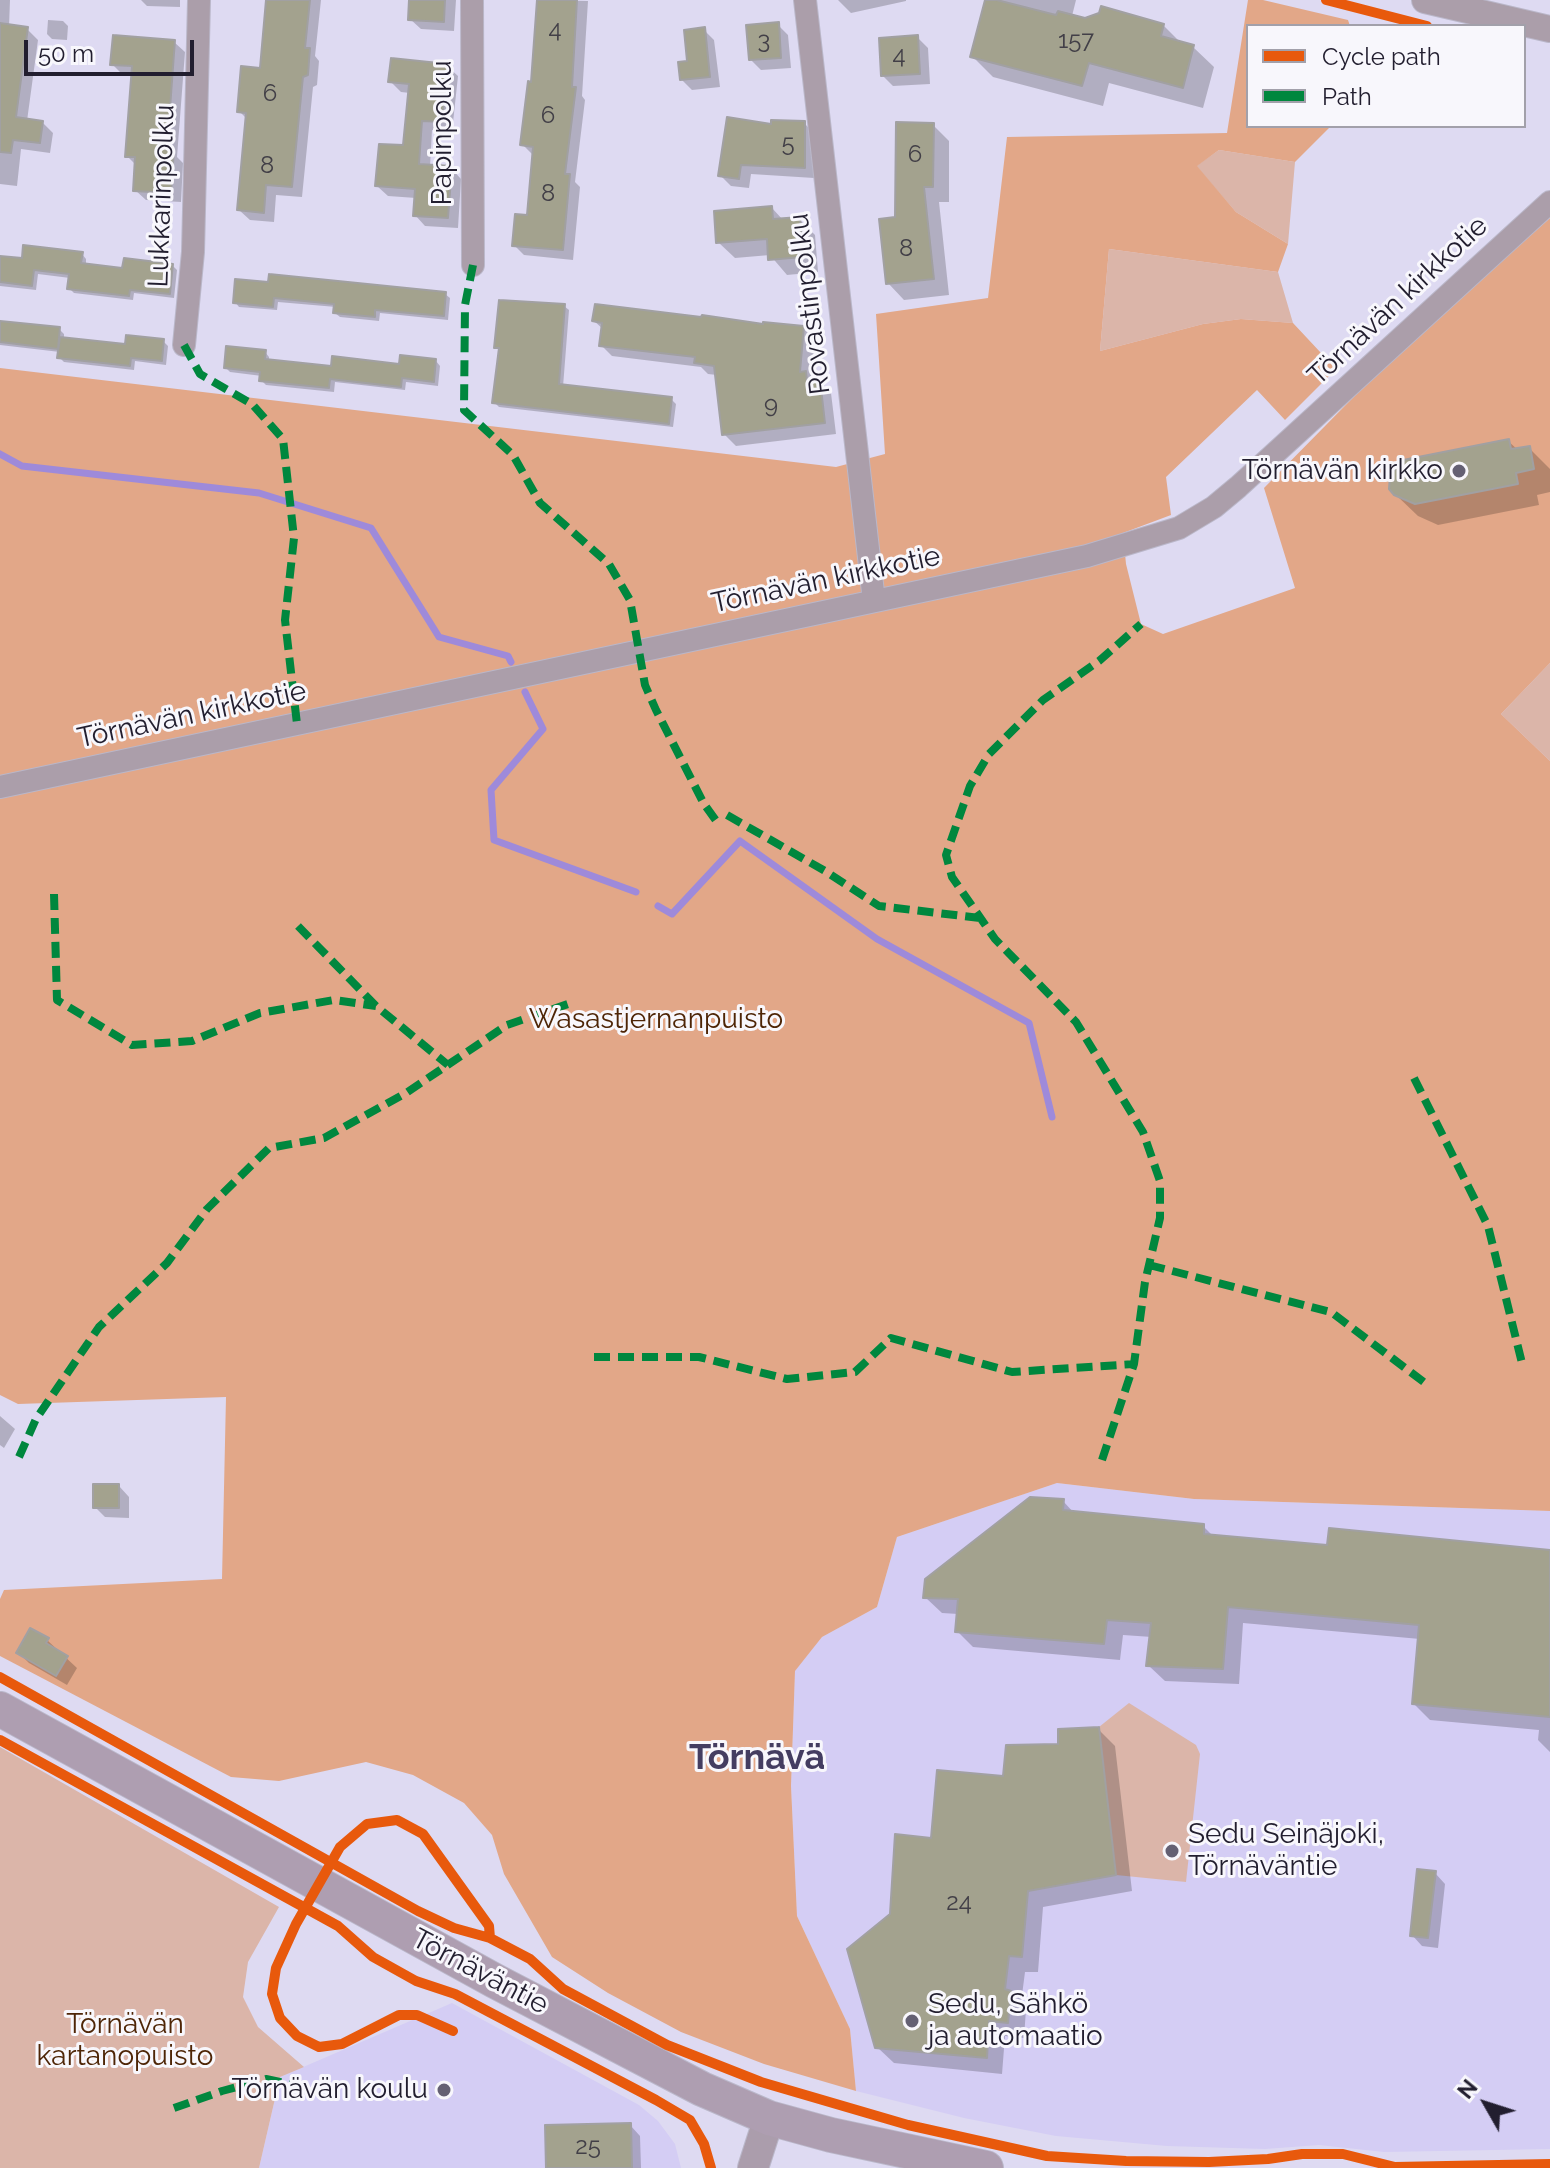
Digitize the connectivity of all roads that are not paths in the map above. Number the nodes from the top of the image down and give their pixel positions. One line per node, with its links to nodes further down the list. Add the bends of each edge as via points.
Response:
1 (199, 0): 8 (street, Lukkarinpolku, via 193,252)
2 (472, 0): 7 (street, Papinpolku)
3 (805, 0): 9 (street, Rovastinpolku)
4 (1425, 0): 5 (street)
5 (1550, 29)
6 (1550, 202): 9 (street, Törnävän kirkkotie, via 1238,487 1179,528 1087,556)
7 (473, 265)
8 (184, 345)
9 (874, 601): 10 (street, Törnävän kirkkotie)
10 (0, 787)
11 (0, 1709): 12 (main road, Törnäväntie, via 560,2015)
12 (769, 2118): 13 (main road); 14 (main road, Törnäväntie)
13 (753, 2168)
14 (986, 2168)

